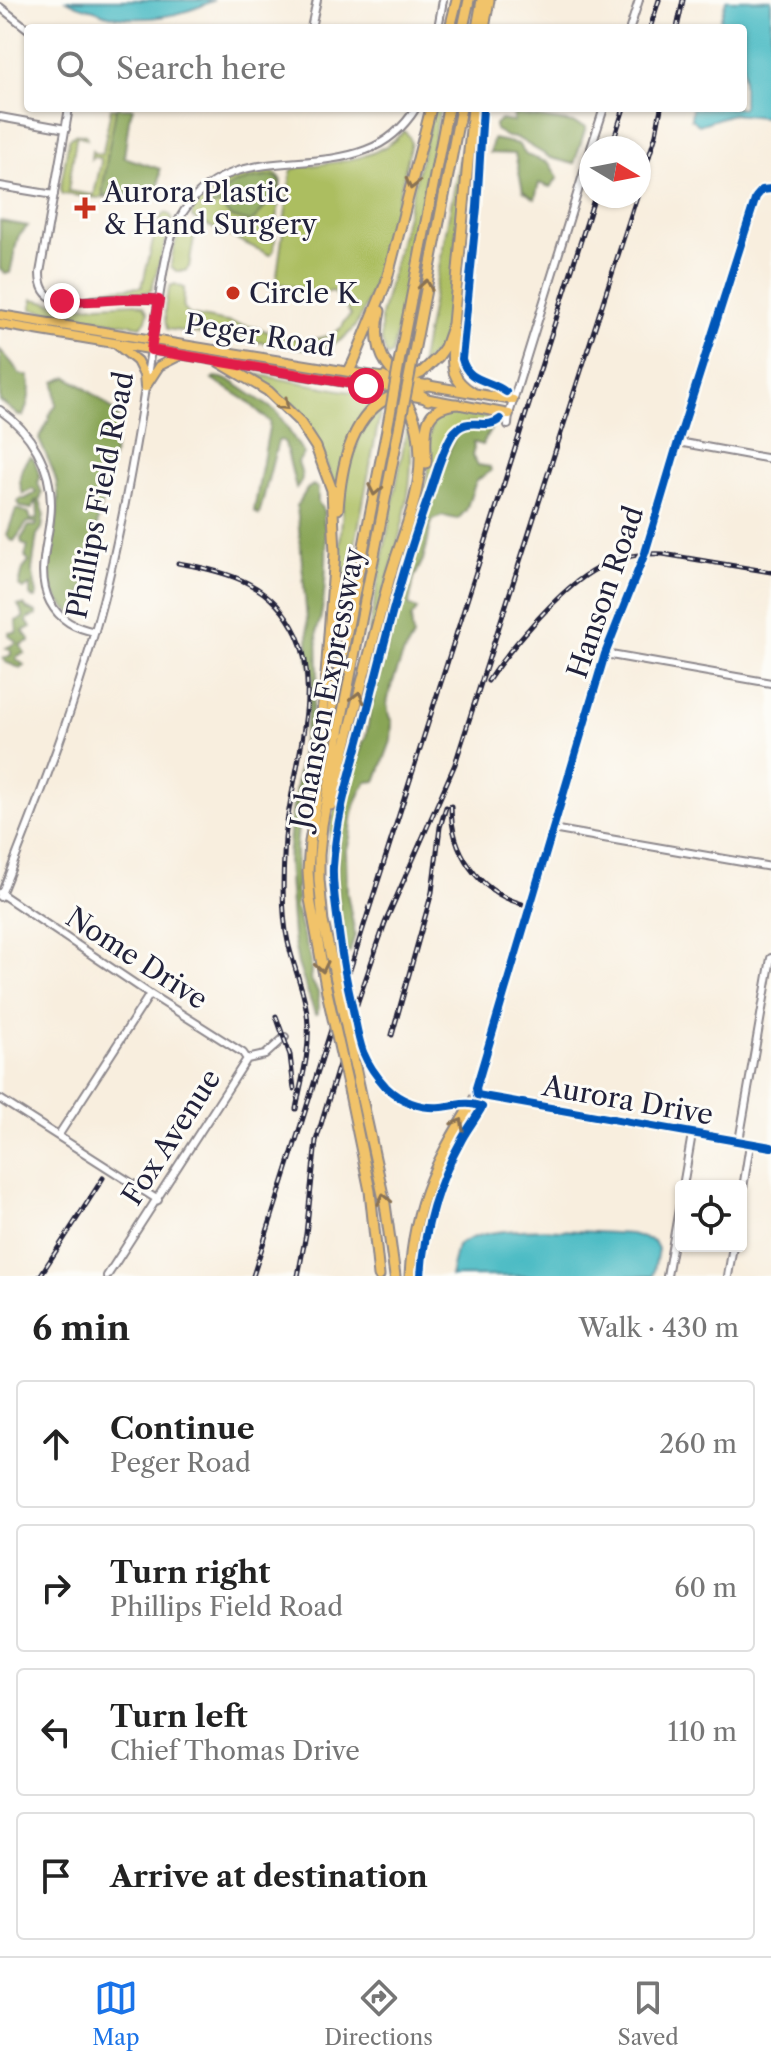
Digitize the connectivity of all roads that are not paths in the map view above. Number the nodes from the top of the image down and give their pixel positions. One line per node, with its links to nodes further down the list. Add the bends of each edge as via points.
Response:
1 (317, 0): 9 (street)
2 (443, 0): 10 (street)
3 (457, 0): 11 (highway)
4 (469, 0): 12 (highway)
5 (482, 0): 13 (highway)
6 (489, 0): 14 (highway)
7 (639, 0): 15 (street)
8 (0, 7): 16 (street)
9 (312, 24)
10 (439, 24)
11 (451, 24)
12 (464, 24)
13 (478, 24)
14 (485, 24)
15 (631, 24)
16 (24, 26)
17 (68, 112): 25 (street)
18 (412, 112): 32 (street, Phillips Field Road, via 394,133 367,150 246,168 207,187 177,223)
19 (430, 112): 31 (highway, one-way to 31)
20 (447, 112): 63 (highway, Johansen Expressway, one-way to 63, bridge)
21 (460, 112): 65 (highway, Johansen Expressway, one-way to 21, bridge)
22 (473, 112): 35 (highway)
23 (603, 112): 26 (street)
24 (0, 117): 25 (street)
25 (66, 129): 30 (street)
26 (595, 136)
27 (0, 186): 30 (street)
28 (579, 187): 51 (street)
29 (771, 189): 56 (street, Hanson Road, via 756,197)
30 (54, 195): 32 (street, via 40,273 45,293 66,301)
31 (383, 292): 40 (highway); 42 (highway, via 376,330 379,351)
32 (159, 300): 37 (street, Phillips Field Road)
33 (0, 315): 37 (main road, Peger Road)
34 (0, 324): 36 (main road, Peger Road)
35 (453, 324): 42 (highway, via 438,357); 48 (highway, via 453,374)
36 (115, 344): 37 (main road, Peger Road); 46 (main road, via 137,361)
37 (151, 345): 38 (main road, Peger Road); 40 (main road, Peger Road); 46 (street, Phillips Field Road)
38 (181, 355): 39 (main road, Peger Road); 46 (main road, via 159,366)
39 (219, 362): 44 (main road, Peger Road); 59 (highway, one-way to 59, via 280,401 316,447 332,490)
40 (349, 371): 41 (main road, Peger Road)
41 (383, 377): 42 (main road, Peger Road); 45 (highway)
42 (403, 381): 43 (main road, Peger Road); 45 (highway); 47 (highway)
43 (428, 385): 47 (highway); 48 (main road, Peger Road)
44 (366, 386): 45 (highway); 49 (main road, Peger Road)
45 (393, 386): 49 (highway)
46 (145, 387): 60 (street, Phillips Field Road, via 118,540)
47 (412, 389): 49 (highway); 50 (highway)
48 (472, 392): 51 (main road, Peger Road)
49 (401, 393): 50 (main road, Peger Road); 58 (highway, via 418,433); 59 (highway, via 364,417 353,438 340,490)
50 (428, 400): 52 (main road, Peger Road)
51 (513, 400): 54 (street)
52 (457, 404): 54 (main road, Peger Road); 58 (highway, via 429,418 425,472)
53 (0, 410): 60 (street, via 28,436 48,477 51,513 42,569 46,593 63,619)
54 (509, 414): 55 (street)
55 (508, 425)
56 (678, 442): 57 (street); 61 (street, Hanson Road, via 645,553)
57 (771, 459)
58 (416, 492): 65 (highway, one-way to 58)
59 (335, 553): 63 (highway)
60 (95, 632): 67 (street, Phillips Field Road, via 64,732)
61 (605, 654): 62 (street); 64 (street, Hanson Road)
62 (771, 683)
63 (312, 825): 85 (highway, Johansen Expressway, one-way to 85, bridge, via 310,899 370,1191)
64 (552, 829): 66 (street); 72 (street, Hanson Road, via 476,1082)
65 (319, 855): 86 (highway, Johansen Expressway, one-way to 65, bridge, via 383,1193 323,922)
66 (771, 867)
67 (0, 895): 69 (street, Nome Drive)
68 (771, 958): 76 (street)
69 (150, 994): 71 (street, Nome Drive); 75 (street)
70 (285, 1037): 71 (street, Fox Avenue, via 265,1055)
71 (247, 1059): 81 (street, Fox Avenue)
72 (477, 1095): 74 (street, Aurora Drive); 87 (highway, one-way to 72, via 427,1188)
73 (0, 1099): 75 (street)
74 (692, 1134): 76 (street, Aurora Drive); 79 (street)
75 (58, 1136): 81 (street)
76 (739, 1141): 77 (street, Aurora Drive)
77 (750, 1144): 78 (street, Aurora Drive); 80 (street)
78 (771, 1147)
79 (684, 1180)
80 (744, 1180)
81 (158, 1200): 84 (street, Fox Avenue)
82 (675, 1231): 88 (street)
83 (732, 1252): 89 (street)
84 (107, 1276)
85 (379, 1276)
86 (395, 1276)
87 (410, 1276)
88 (667, 1276)
89 (728, 1276)

